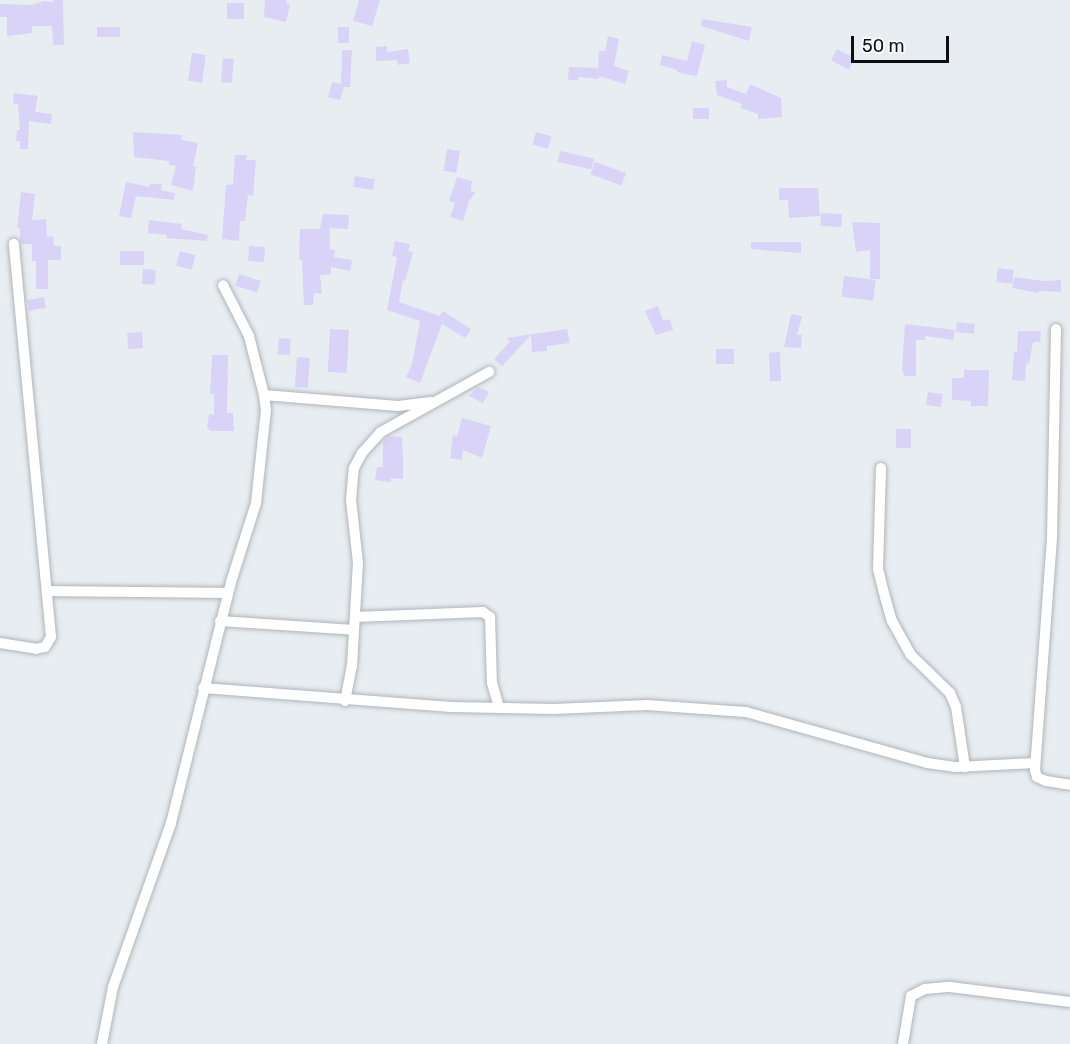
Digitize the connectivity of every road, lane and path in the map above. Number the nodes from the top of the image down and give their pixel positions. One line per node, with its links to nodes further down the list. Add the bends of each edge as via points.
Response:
1 (14, 244): 8 (street)
2 (223, 285): 5 (street, via 249,336)
3 (1056, 329): 17 (street, via 1052,538)
4 (489, 372): 6 (street)
5 (264, 394): 6 (street, via 398,406); 9 (street, via 266,410 256,503)
6 (437, 401): 10 (street, via 381,432 354,468 351,500 358,563)
7 (881, 468): 18 (street, via 878,569 887,605 910,654 950,693 956,707)
8 (47, 591): 9 (street); 13 (street, via 49,643 36,649)
9 (228, 593): 11 (street)
10 (355, 617): 12 (street); 16 (street, via 483,612 490,617 492,683)
11 (220, 621): 12 (street); 14 (street)
12 (354, 630): 15 (street)
13 (0, 643)
14 (203, 688): 15 (street); 21 (street, via 171,823 113,987)
15 (345, 701): 16 (street)
16 (499, 708): 18 (street, via 647,705 746,712 927,763)
17 (1035, 763): 18 (street); 19 (street, via 1037,777)
18 (965, 767)
19 (1070, 785)
20 (1070, 1002): 22 (street, via 950,987 925,989 911,996)
21 (102, 1044)
22 (903, 1044)

